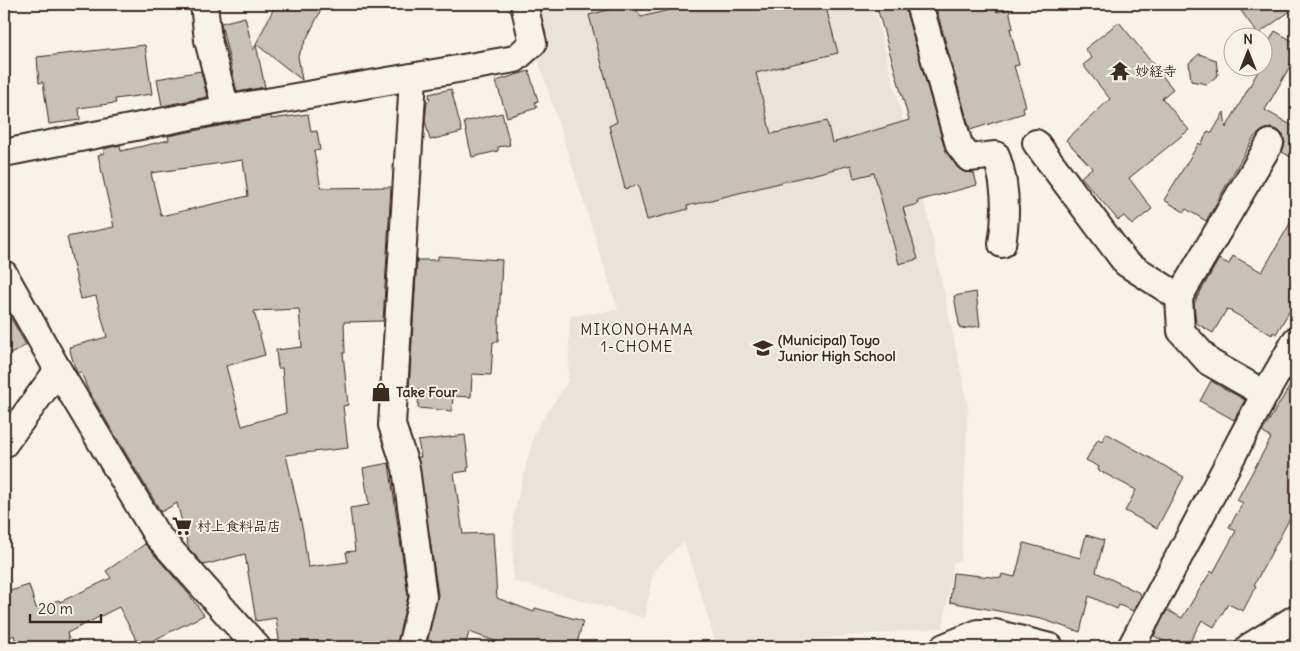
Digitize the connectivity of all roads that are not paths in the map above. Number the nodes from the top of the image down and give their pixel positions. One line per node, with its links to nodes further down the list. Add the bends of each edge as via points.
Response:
1 (204, 4): 5 (street, via 208,40)
2 (524, 4): 4 (street, via 533,43 515,59)
3 (918, 4): 9 (street, via 959,146 969,158 996,155 1006,216)
4 (414, 78): 5 (street); 18 (street, via 392,425 406,468 423,597)
5 (226, 109): 8 (street)
6 (1036, 143): 11 (street, via 1126,263)
7 (1270, 143): 11 (street)
8 (4, 153)
9 (1002, 244)
10 (4, 274): 13 (street)
11 (1180, 297): 14 (street, via 1181,331 1209,362)
12 (1296, 340): 14 (street)
13 (58, 370): 15 (street); 17 (street, via 156,534)
14 (1265, 394): 21 (street)
15 (4, 444)
16 (1296, 618): 22 (street)
17 (254, 646)
18 (411, 647)
19 (944, 647): 20 (street, via 978,633 995,633)
20 (1050, 647)
21 (1131, 647)
22 (1248, 647)

